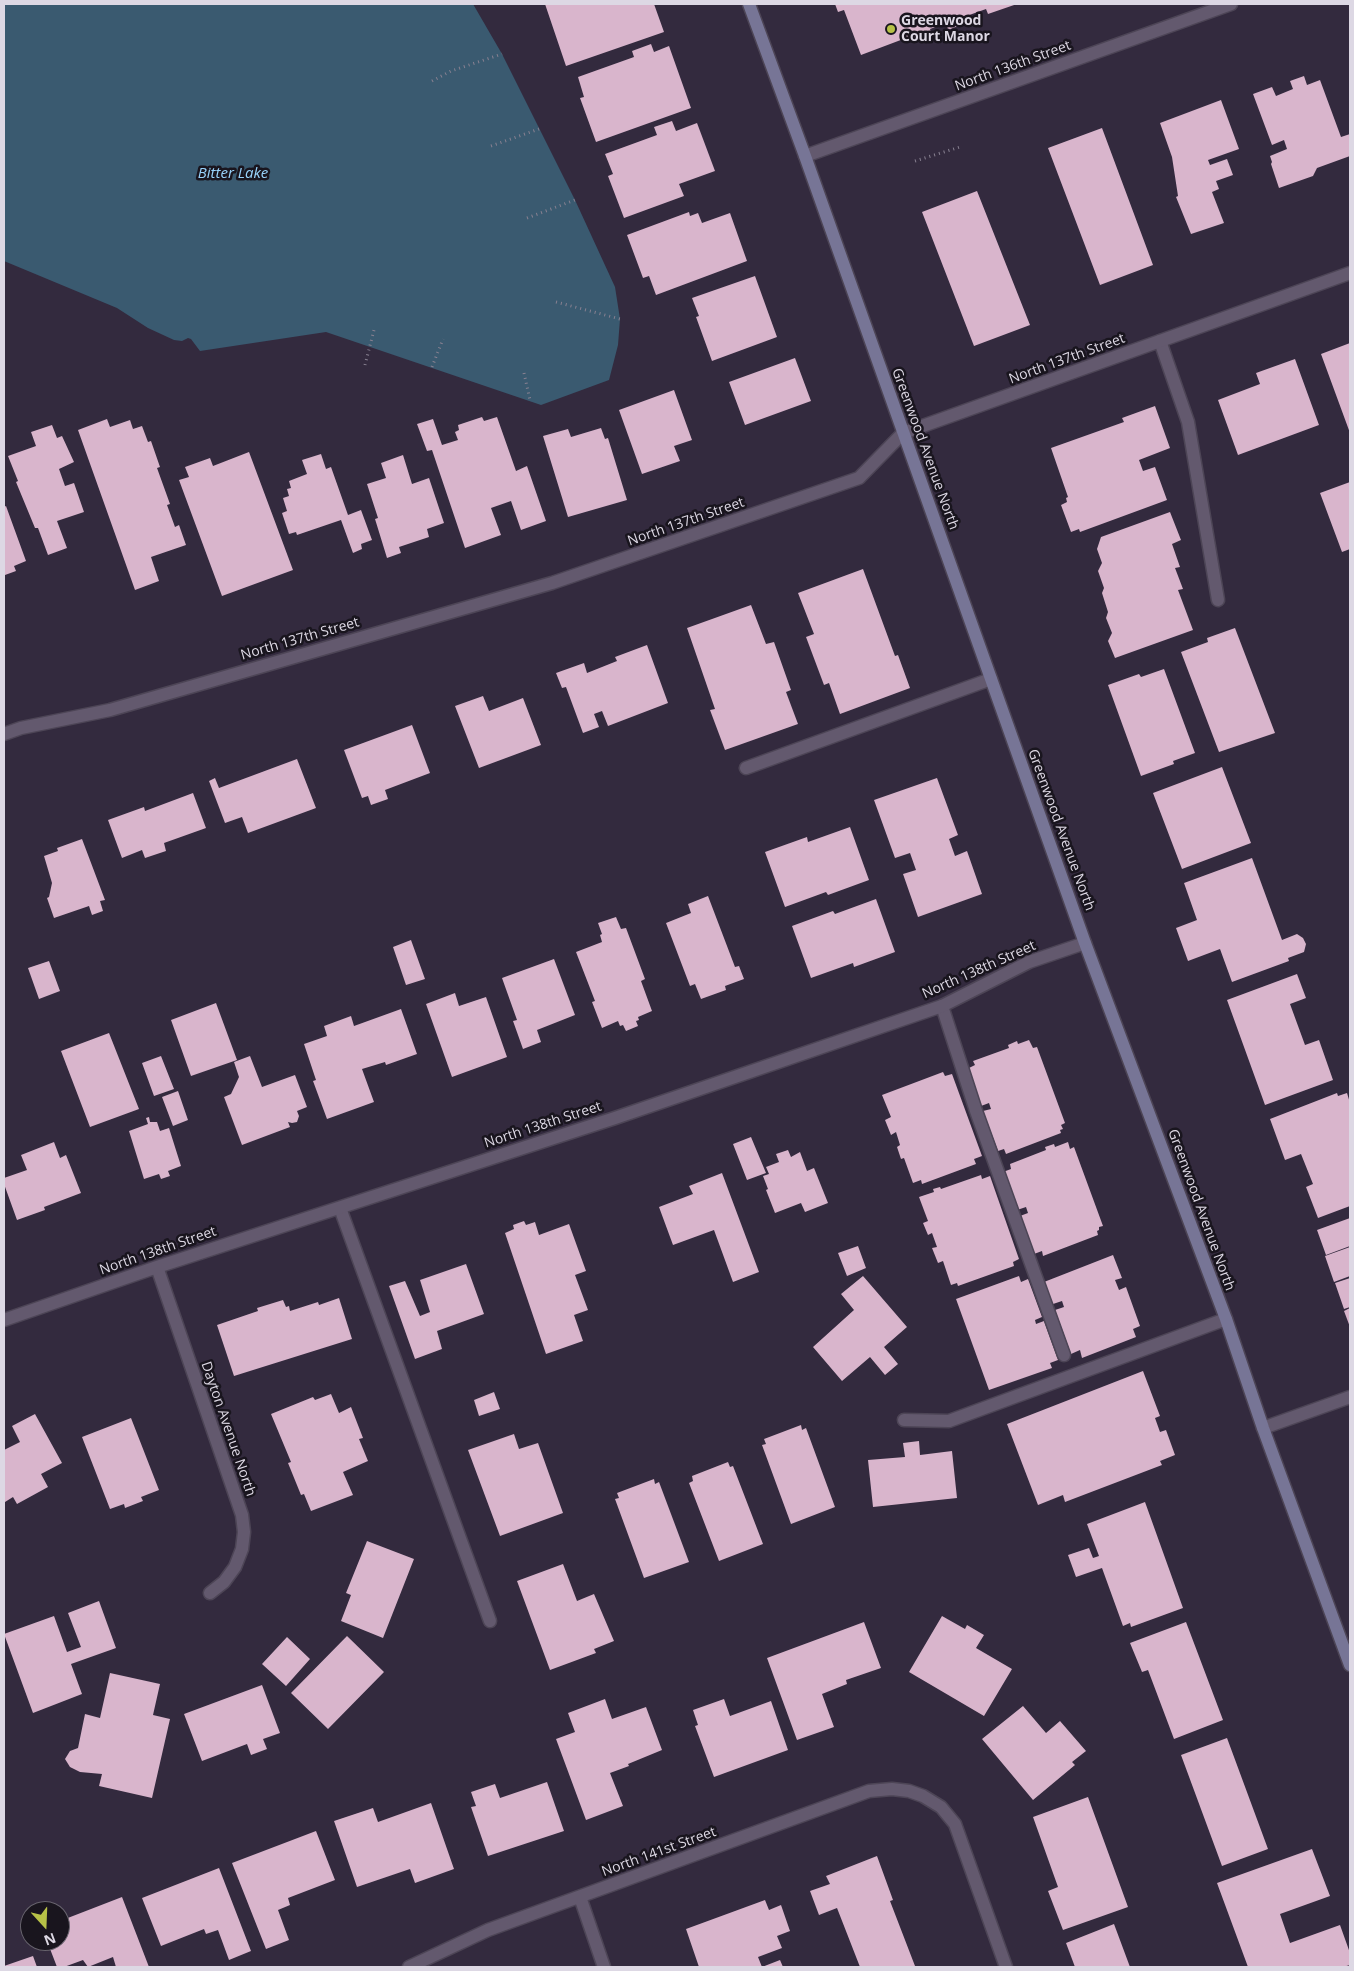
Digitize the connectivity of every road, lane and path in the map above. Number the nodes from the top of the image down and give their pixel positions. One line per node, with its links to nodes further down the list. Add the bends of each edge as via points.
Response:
1 (749, 4): 8 (main road, Greenwood Avenue North)
2 (1231, 4): 8 (street, North 136th Street)
3 (502, 54): 4 (path)
4 (432, 81)
5 (539, 129): 6 (path)
6 (491, 146)
7 (960, 147): 9 (path)
8 (805, 156): 22 (main road, Greenwood Avenue North)
9 (915, 161)
10 (575, 200): 11 (path)
11 (527, 218)
12 (1350, 273): 17 (street, North 137th Street)
13 (556, 302): 14 (path)
14 (620, 319)
15 (374, 330): 18 (path)
16 (443, 339): 19 (path)
17 (1160, 341): 22 (street, North 137th Street); 23 (street, via 1188,422)
18 (365, 365)
19 (432, 367)
20 (524, 373): 21 (path)
21 (530, 400)
22 (903, 433): 24 (main road, Greenwood Avenue North); 25 (street, North 137th Street, via 859,478 552,583 110,710)
23 (1218, 600)
24 (991, 679): 26 (street); 27 (main road, Greenwood Avenue North)
25 (4, 734)
26 (746, 768)
27 (1085, 943): 28 (street, North 138th Street, via 1029,962); 31 (main road, Greenwood Avenue North)
28 (942, 1006): 29 (street, North 138th Street); 33 (street)
29 (340, 1208): 30 (street, North 138th Street); 38 (street)
30 (157, 1267): 32 (street, North 138th Street); 37 (street, Dayton Avenue North, via 242,1515 242,1549 235,1567)
31 (1226, 1319): 35 (street, via 949,1421); 36 (main road, Greenwood Avenue North)
32 (4, 1320)
33 (1064, 1355)
34 (1350, 1397): 36 (street)
35 (904, 1420)
36 (1263, 1428): 39 (main road, Greenwood Avenue North)
37 (210, 1593)
38 (490, 1621)
39 (1350, 1665)
40 (580, 1897): 41 (street, North 141st Street, via 488,1930); 42 (street); 43 (street, North 141st Street, via 869,1791 909,1791 941,1806 955,1824)
41 (409, 1967)
42 (604, 1967)
43 (1006, 1967)

